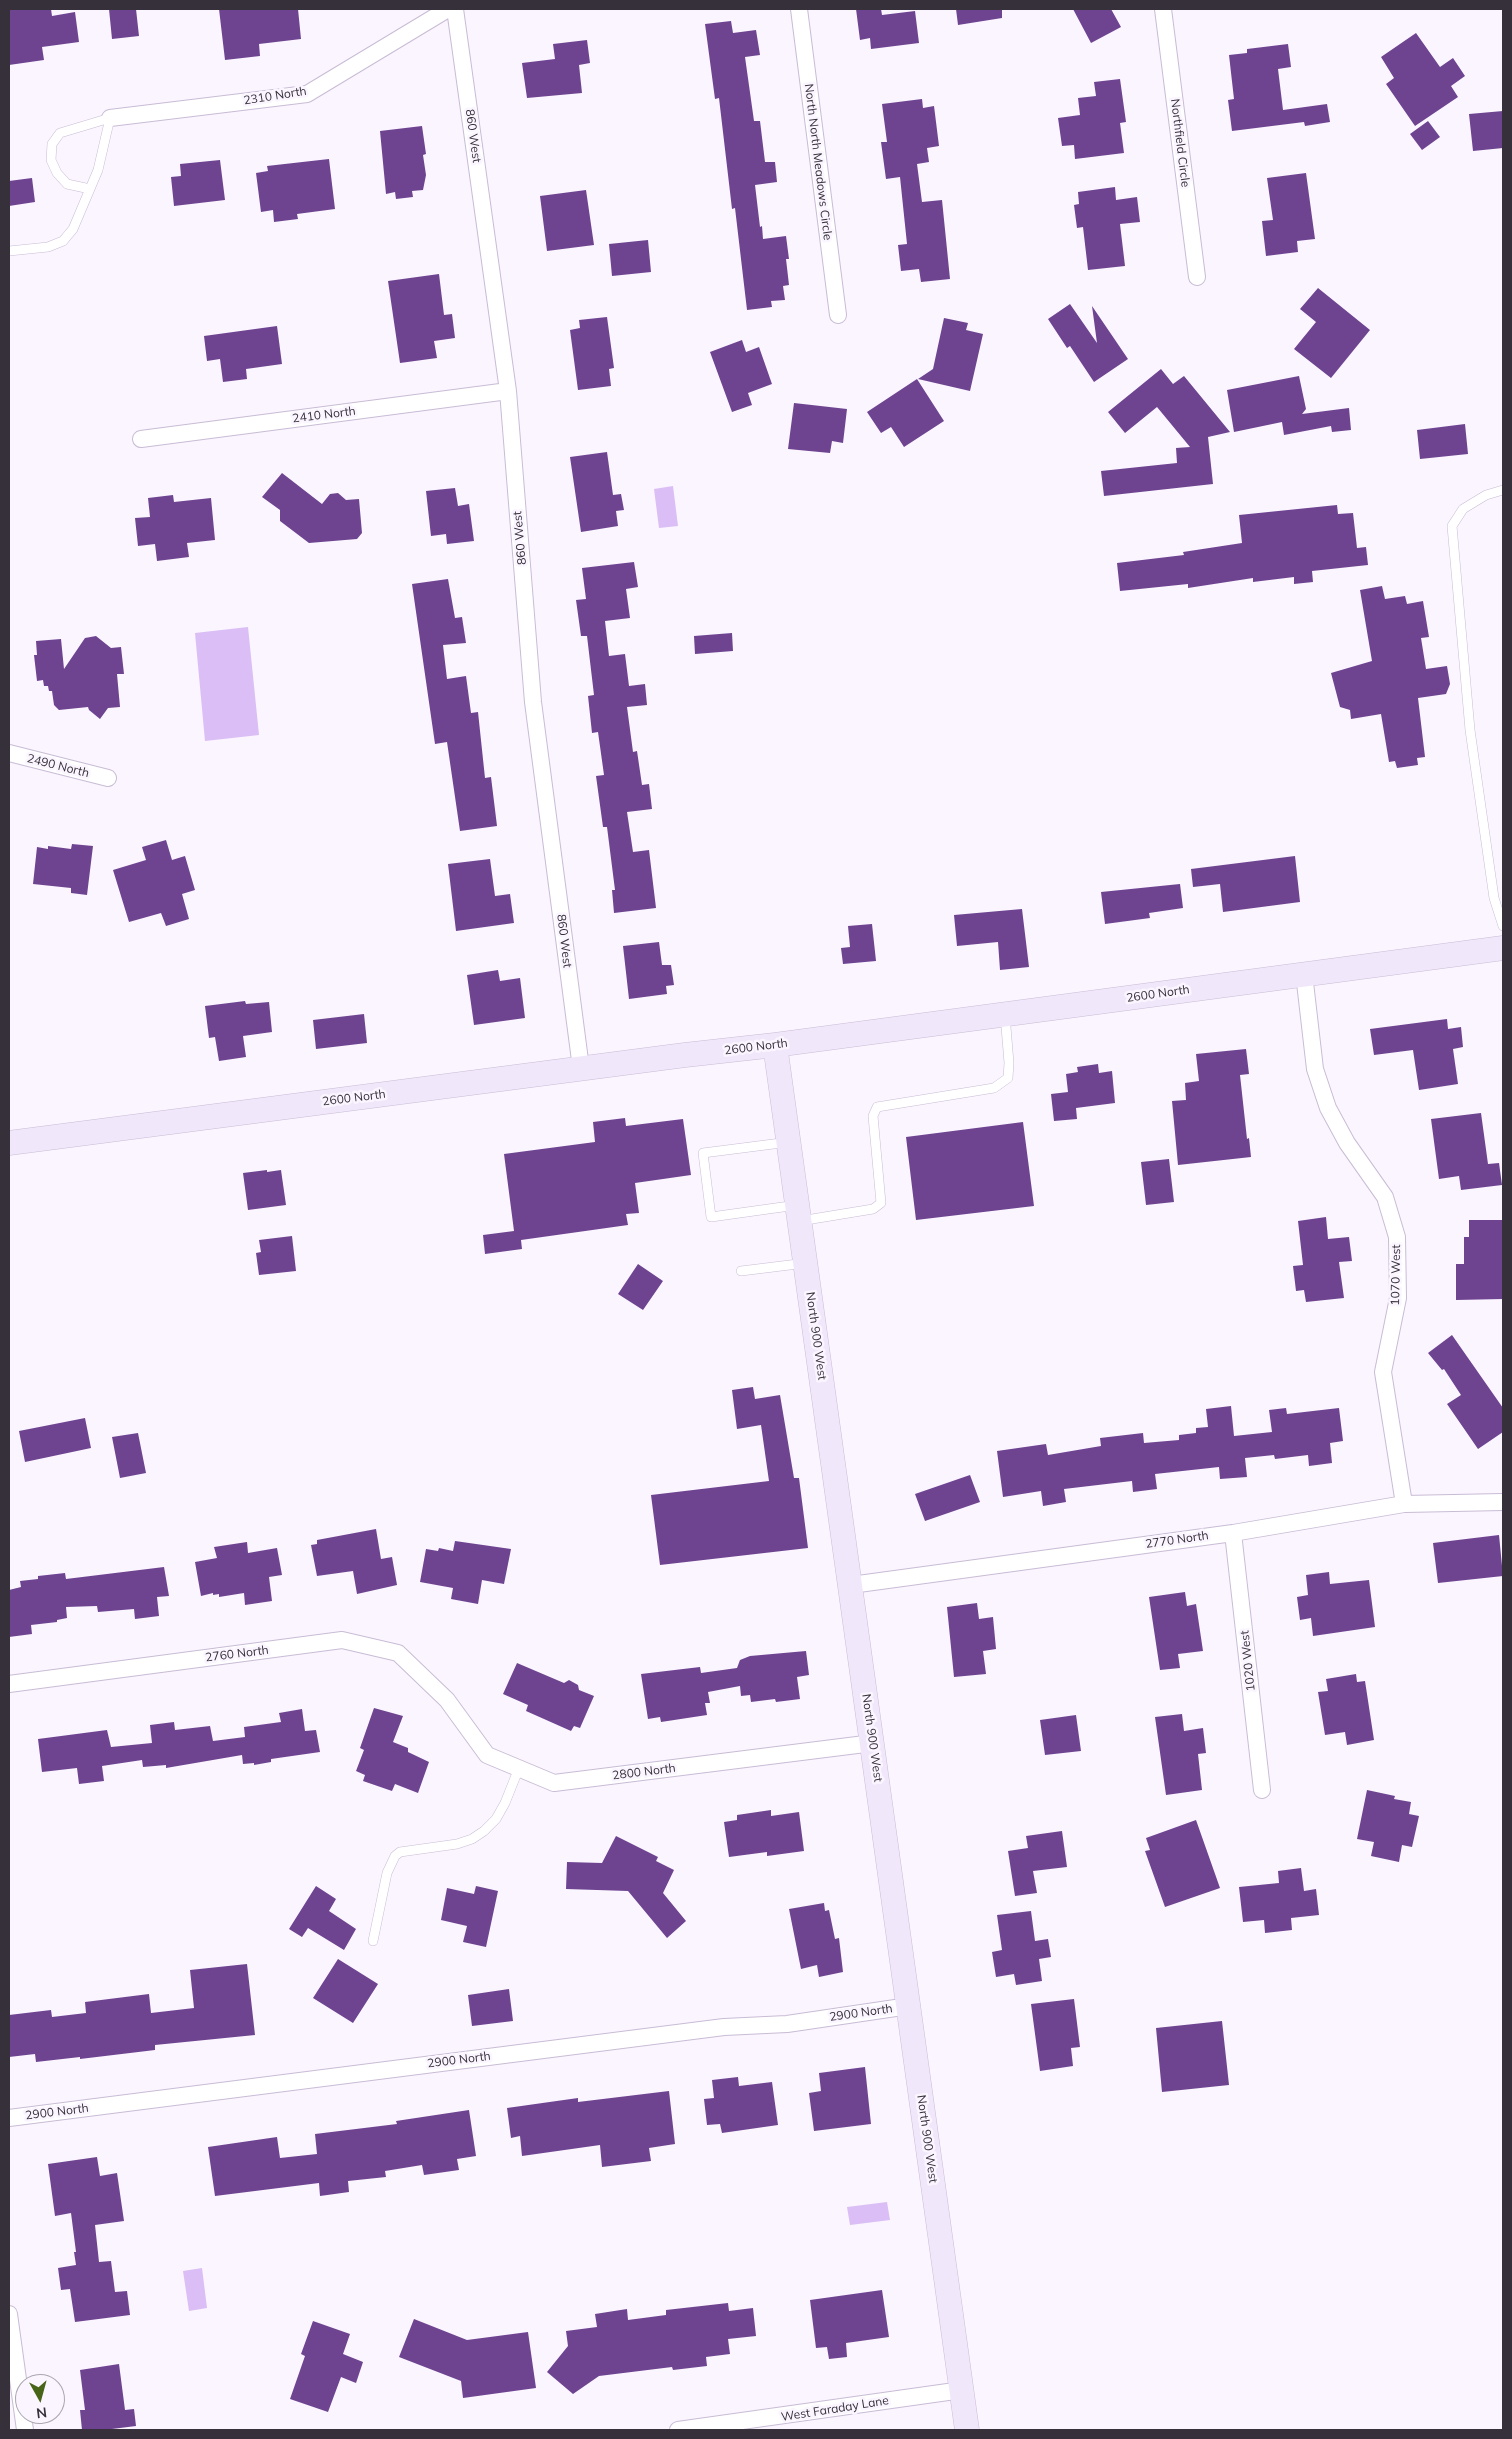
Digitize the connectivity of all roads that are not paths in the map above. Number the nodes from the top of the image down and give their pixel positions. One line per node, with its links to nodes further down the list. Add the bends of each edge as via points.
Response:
1 (448, 9): 5 (street, 2310 North, via 307,94)
2 (455, 9): 10 (street, 860 West)
3 (799, 9): 9 (street, North North Meadows Circle)
4 (1163, 9): 8 (street, Northfield Circle)
5 (110, 118): 6 (lane, via 98,170); 6 (lane, via 60,133 52,144 51,160 57,173 67,184)
6 (90, 189): 7 (lane, via 73,229 63,241 48,247)
7 (9, 251)
8 (1196, 277)
9 (838, 315)
10 (508, 392): 11 (street, 2410 North); 20 (street, 860 West, via 533,702)
11 (140, 439)
12 (1503, 490): 15 (lane, via 1486,495 1463,509 1452,526 1470,730 1494,898)
13 (9, 754): 14 (street, 2490 North)
14 (108, 778)
15 (1503, 926)
16 (1503, 948): 17 (street, 2600 North)
17 (1304, 974): 18 (street, 2600 North); 27 (street, 1070 West, via 1315,1069 1328,1108 1347,1143 1385,1197 1397,1237 1398,1298 1383,1372)
18 (1005, 1014): 19 (street, 2600 North); 23 (lane, via 1008,1078 994,1088 877,1107 873,1116 881,1203 873,1209)
19 (776, 1045): 20 (street, 2600 North); 21 (street, North 900 West)
20 (581, 1068): 22 (street, 2600 North)
21 (789, 1142): 23 (street, North 900 West); 23 (lane, via 703,1153 711,1217)
22 (9, 1143)
23 (799, 1213): 24 (street, North 900 West)
24 (806, 1263): 25 (lane); 29 (street, North 900 West)
25 (741, 1271)
26 (1503, 1502): 27 (street, 2770 North)
27 (1404, 1504): 28 (street, 2770 North)
28 (1234, 1533): 29 (street, 2770 North); 34 (street, 1020 West)
29 (851, 1585): 32 (street, North 900 West)
30 (9, 1684): 31 (street, 2760 North, via 342,1640 398,1653)
31 (447, 1700): 33 (street, 2800 North, via 487,1755)
32 (873, 1743): 33 (street, 2800 North, via 554,1783); 36 (street, North 900 West)
33 (519, 1768): 35 (lane, via 505,1803 484,1831 457,1844 400,1852 395,1856 387,1873)
34 (1262, 1790)
35 (373, 1941)
36 (909, 2006): 37 (street, 2900 North, via 787,2024 724,2027); 39 (street, North 900 West)
37 (9, 2118)
38 (9, 2314): 41 (street)
39 (962, 2390): 40 (street, West Faraday Lane); 43 (street, North 900 West)
40 (759, 2425): 42 (street, West Faraday Lane)
41 (25, 2430)
42 (678, 2430)
43 (967, 2430)

